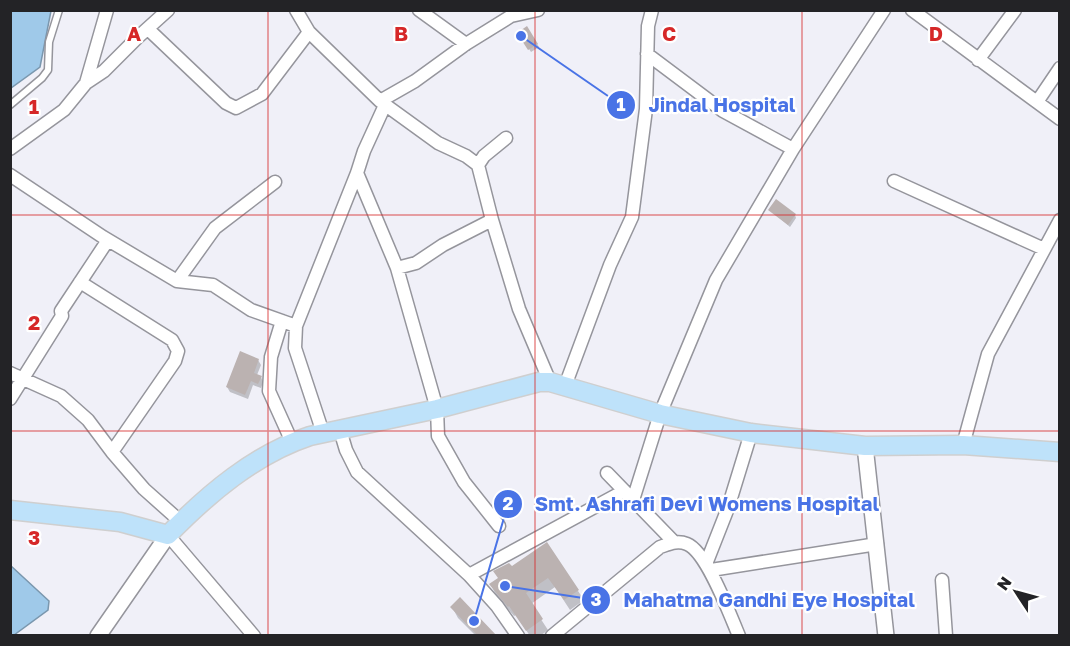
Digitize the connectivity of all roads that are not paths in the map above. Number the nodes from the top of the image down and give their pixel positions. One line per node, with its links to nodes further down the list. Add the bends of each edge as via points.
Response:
1 (59, 10): 20 (lane, via 49,42 48,70)
2 (107, 10): 17 (street)
3 (168, 10): 11 (street)
4 (296, 10): 12 (street)
5 (419, 10): 13 (street)
6 (538, 10): 13 (street, via 511,16)
7 (651, 10): 14 (street)
8 (884, 10): 24 (street)
9 (912, 10): 15 (street)
10 (1015, 10): 15 (street)
11 (148, 29): 12 (street, via 236,108 262,94); 17 (street)
12 (309, 32): 19 (street)
13 (466, 44): 19 (street)
14 (647, 54): 24 (street, via 723,111); 41 (street, via 646,109 632,217)
15 (978, 60): 18 (street)
16 (1059, 68): 18 (street)
17 (86, 83): 23 (street, via 64,110)
18 (1037, 102): 21 (street)
19 (383, 103): 25 (street, via 438,143); 26 (street)
20 (10, 105)
21 (1059, 118)
22 (506, 138): 25 (street)
23 (10, 149)
24 (793, 149): 44 (street, via 716,280)
25 (478, 165): 30 (street)
26 (357, 173): 34 (street); 38 (street)
27 (10, 175): 32 (street)
28 (894, 180): 33 (street)
29 (275, 182): 35 (street, via 215,228)
30 (492, 220): 34 (street, via 416,263); 41 (street, via 519,309)
31 (1059, 220): 33 (street)
32 (108, 240): 35 (street); 36 (street)
33 (1044, 249): 48 (street, via 988,354)
34 (397, 268): 43 (street)
35 (177, 281): 37 (street, via 213,285 251,310)
36 (80, 282): 40 (street); 50 (street, via 172,340 178,351)
37 (282, 321): 38 (street); 47 (street, via 272,357 269,391)
38 (296, 326): 45 (street, via 295,348)
39 (10, 373): 40 (street)
40 (23, 379): 42 (street); 50 (street, via 61,396 88,420)
41 (557, 384): 43 (main road, via 523,385); 44 (main road)
42 (10, 399)
43 (436, 409): 45 (main road); 55 (street, via 438,436 445,452)
44 (660, 414): 46 (main road); 53 (street)
45 (332, 432): 47 (main road); 60 (street, via 357,472)
46 (751, 433): 49 (main road); 59 (street)
47 (292, 442): 56 (main road, via 243,470)
48 (963, 445): 49 (main road); 51 (main road)
49 (865, 446): 58 (street)
50 (112, 452): 56 (street)
51 (1059, 452)
52 (607, 473): 53 (street)
53 (628, 495): 57 (street); 60 (street)
54 (10, 510): 56 (main road)
55 (499, 526)
56 (175, 529): 62 (street); 63 (street)
57 (674, 542): 59 (street, via 689,544); 65 (street, via 660,548)
58 (877, 544): 59 (street); 67 (street)
59 (708, 567): 66 (street)
60 (469, 575): 64 (street)
61 (942, 580): 68 (street)
62 (98, 636)
63 (254, 636)
64 (518, 636)
65 (552, 636)
66 (739, 636)
67 (886, 636)
68 (946, 636)

